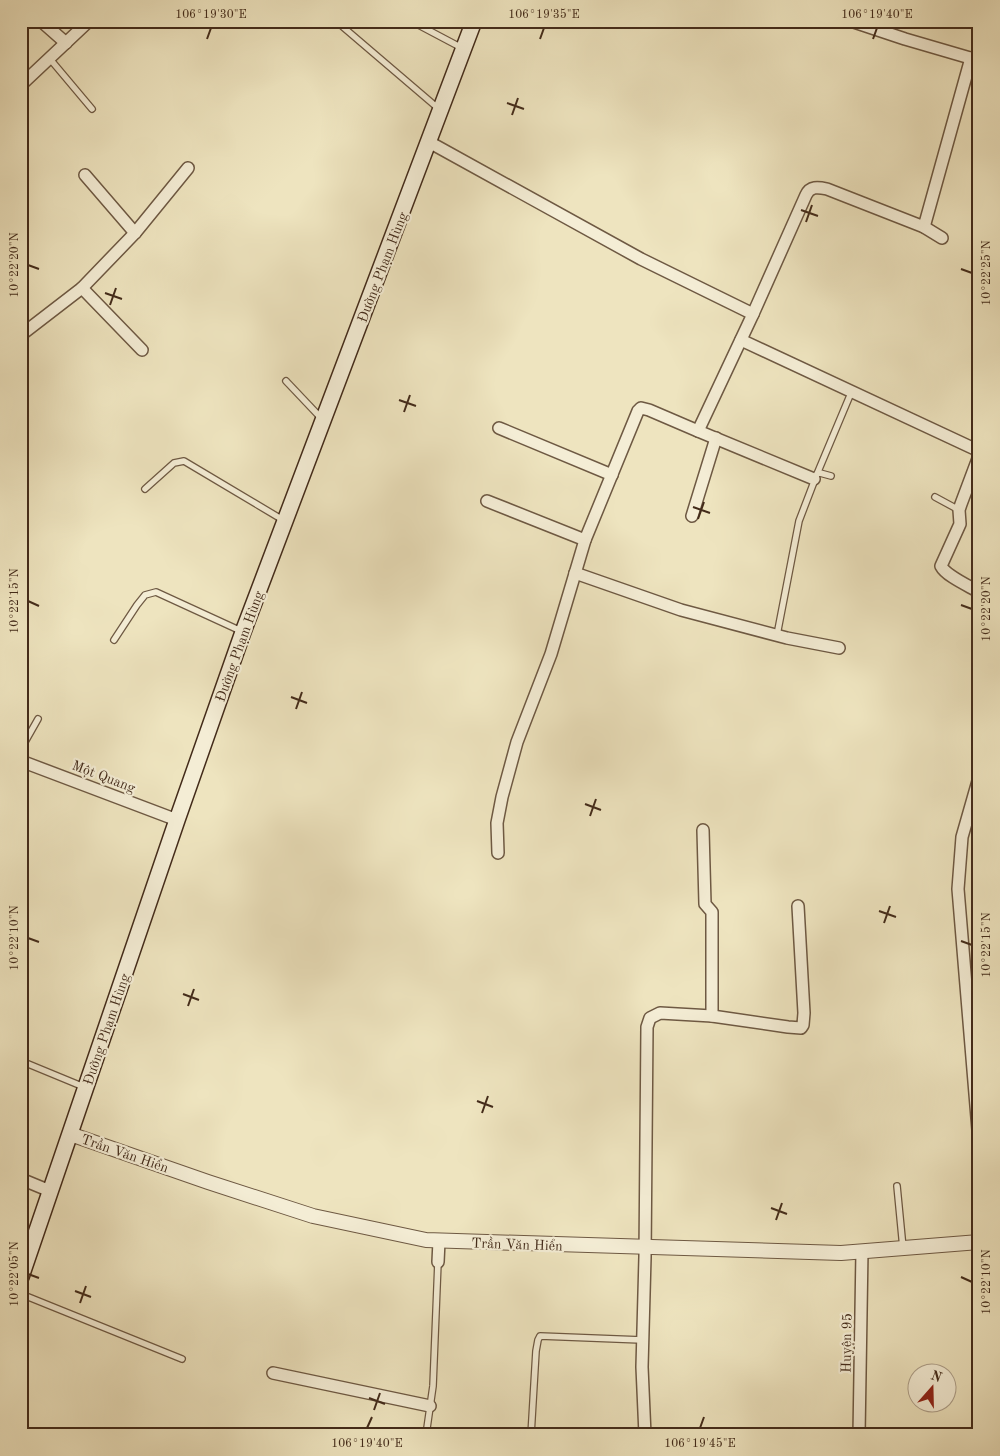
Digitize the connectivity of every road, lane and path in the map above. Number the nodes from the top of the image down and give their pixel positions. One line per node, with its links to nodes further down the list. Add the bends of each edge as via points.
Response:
1 (41, 21): 8 (street)
2 (89, 21): 8 (street)
3 (336, 21): 14 (lane)
4 (411, 21): 9 (lane)
5 (474, 21): 9 (main road, Đường Phạm Hùng)
6 (851, 21): 7 (street)
7 (873, 25): 11 (street)
8 (66, 43): 10 (street)
9 (464, 49): 14 (main road, Đường Phạm Hùng)
10 (50, 59): 12 (street); 13 (lane)
11 (975, 59): 18 (street)
12 (21, 85)
13 (92, 109)
14 (442, 111): 15 (main road, Đường Phạm Hùng)
15 (429, 142): 22 (street, via 641,259); 28 (main road, Đường Phạm Hùng)
16 (188, 168): 19 (street)
17 (85, 175): 19 (street)
18 (924, 228): 20 (street); 22 (street, via 827,189 814,187 806,195)
19 (135, 233): 21 (street)
20 (942, 238)
21 (82, 288): 23 (street); 25 (street)
22 (753, 314): 24 (street)
23 (21, 335)
24 (740, 340): 27 (street); 30 (street)
25 (142, 350)
26 (286, 380): 28 (lane)
27 (851, 393): 32 (street); 35 (lane)
28 (323, 421): 42 (main road, Đường Phạm Hùng)
29 (499, 428): 34 (street)
30 (698, 431): 31 (street); 34 (street, via 641,408)
31 (716, 438): 35 (street); 41 (street)
32 (979, 451)
33 (979, 456): 40 (street)
34 (612, 475): 43 (street)
35 (815, 476): 36 (lane, via 820,473); 47 (lane, via 799,521)
36 (831, 476)
37 (145, 488): 42 (lane, via 174,463 184,461)
38 (935, 497): 40 (lane)
39 (487, 501): 43 (street)
40 (959, 510): 45 (street, via 960,524 941,566 948,574)
41 (692, 516)
42 (285, 522): 46 (main road, Đường Phạm Hùng)
43 (585, 540): 44 (street)
44 (575, 573): 47 (street, via 681,610); 56 (street, via 551,654 511,761 497,823)
45 (979, 592)
46 (243, 632): 48 (lane, via 156,592 145,596 137,605); 54 (main road, Đường Phạm Hùng)
47 (777, 635): 49 (street)
48 (114, 640)
49 (840, 648)
50 (38, 719): 51 (lane)
51 (21, 749)
52 (21, 761): 54 (street, Một Quang)
53 (978, 781): 62 (street, via 962,837 958,889)
54 (177, 820): 60 (main road, Đường Phạm Hùng)
55 (703, 830): 58 (street, via 705,904 712,914)
56 (498, 852)
57 (798, 906): 58 (street, via 803,1025 798,1028)
58 (712, 1016): 70 (street, via 660,1013 650,1018 647,1028)
59 (21, 1060): 60 (lane)
60 (86, 1087): 61 (main road, Đường Phạm Hùng)
61 (70, 1134): 65 (main road, Đường Phạm Hùng); 69 (street, Trần Văn Hiển, via 313,1216 426,1240)
62 (979, 1142)
63 (21, 1179): 65 (street)
64 (896, 1186): 67 (lane)
65 (50, 1191): 71 (main road, Đường Phạm Hùng)
66 (979, 1242): 67 (street, Trần Văn Hiển)
67 (903, 1248): 68 (street, Trần Văn Hiển)
68 (862, 1251): 70 (street, Trần Văn Hiển); 80 (street, Huyện 95)
69 (439, 1252): 70 (street, Trần Văn Hiển); 76 (lane)
70 (645, 1256): 73 (street)
71 (21, 1277)
72 (21, 1294): 74 (lane)
73 (642, 1340): 78 (lane, via 542,1335 535,1364); 79 (street)
74 (182, 1359)
75 (273, 1373): 76 (street)
76 (430, 1406): 77 (lane)
77 (426, 1435)
78 (531, 1435)
79 (645, 1435)
80 (859, 1435)

